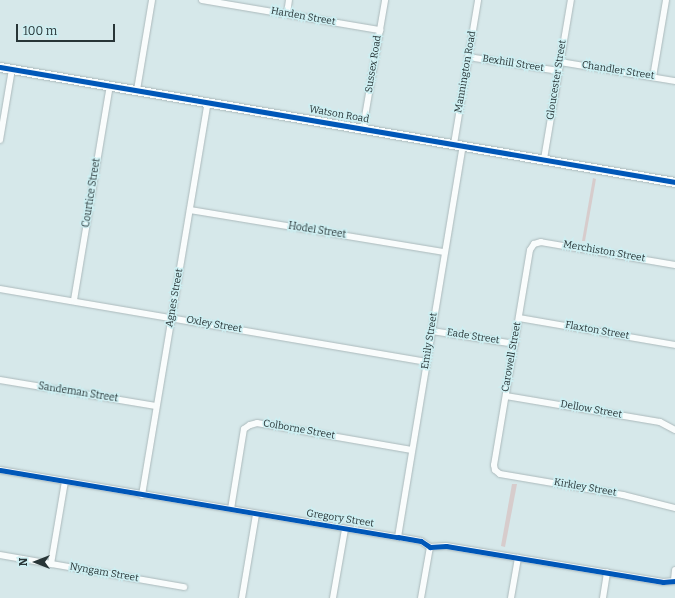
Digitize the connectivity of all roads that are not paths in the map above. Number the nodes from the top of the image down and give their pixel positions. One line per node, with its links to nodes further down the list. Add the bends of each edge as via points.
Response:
1 (152, 0): 18 (street)
2 (202, 0): 8 (street, Harden Street)
3 (289, 0): 8 (street)
4 (385, 0): 9 (street, Sussex Road)
5 (478, 0): 10 (street, Mannington Road)
6 (570, 0): 11 (street, Gloucester Street)
7 (666, 0): 15 (street)
8 (287, 14): 9 (street, Harden Street)
9 (380, 30): 20 (street, Sussex Road)
10 (468, 57): 14 (street, Bexhill Street); 22 (street, Mannington Road)
11 (560, 62): 14 (street, Gloucester Street); 15 (street, Chandler Street)
12 (0, 67): 13 (street, Watson Road)
13 (12, 69): 17 (street, Watson Road); 21 (street)
14 (559, 71): 24 (street, Gloucester Street)
15 (653, 77): 16 (street, Chandler Street)
16 (675, 81)
17 (110, 86): 18 (street, Watson Road); 31 (street, Courtice Street)
18 (137, 90): 19 (street, Watson Road)
19 (208, 102): 20 (street, Watson Road); 26 (street, Agnes Street)
20 (363, 128): 22 (street, Watson Road)
21 (0, 140)
22 (454, 144): 23 (street, Watson Road)
23 (464, 145): 24 (street, Watson Road); 28 (street, Emily Street)
24 (544, 159): 25 (street, Watson Road)
25 (675, 182)
26 (190, 210): 28 (street, Hodel Street); 32 (street, Agnes Street)
27 (534, 244): 29 (street, Merchiston Street, via 541,242); 33 (street, Carowell Street, via 530,250)
28 (445, 252): 34 (street, Emily Street)
29 (675, 264)
30 (0, 289): 31 (street, Oxley Street)
31 (74, 300): 32 (street, Oxley Street)
32 (171, 318): 37 (street, Oxley Street); 40 (street, Agnes Street)
33 (519, 318): 35 (street, Carowell Street); 36 (street, Flaxton Street)
34 (432, 331): 35 (street, Eade Street); 37 (street, Emily Street)
35 (515, 344): 39 (street, Carowell Street)
36 (675, 345)
37 (427, 362): 42 (street, Emily Street)
38 (0, 380): 40 (street, Sandeman Street)
39 (506, 396): 41 (street, Dellow Street, via 660,422); 44 (street, Carowell Street)
40 (156, 406): 46 (street, Agnes Street)
41 (675, 430)
42 (412, 450): 48 (street, Colborne Street, via 257,423 250,424 244,430); 51 (street, Emily Street)
43 (0, 470): 45 (street, Gregory Street)
44 (495, 470): 47 (street, Kirkley Street, via 500,474 623,495)
45 (65, 481): 46 (street, Gregory Street); 55 (street)
46 (142, 494): 48 (street, Gregory Street)
47 (675, 508)
48 (231, 509): 49 (street, Gregory Street)
49 (256, 514): 50 (street, Gregory Street); 60 (street)
50 (345, 529): 51 (street, Gregory Street); 61 (street)
51 (398, 537): 52 (street, Gregory Street, via 421,541)
52 (430, 547): 54 (street, Gregory Street, via 446,546); 62 (street)
53 (0, 555): 55 (street, Nyngam Street)
54 (518, 558): 57 (street, Gregory Street); 63 (street)
55 (51, 564): 59 (street, Nyngam Street)
56 (675, 570): 58 (street)
57 (607, 572): 58 (street, Gregory Street, via 663,582); 64 (street)
58 (674, 580)
59 (184, 586)
60 (242, 598)
61 (333, 598)
62 (421, 598)
63 (511, 598)
64 (603, 598)

